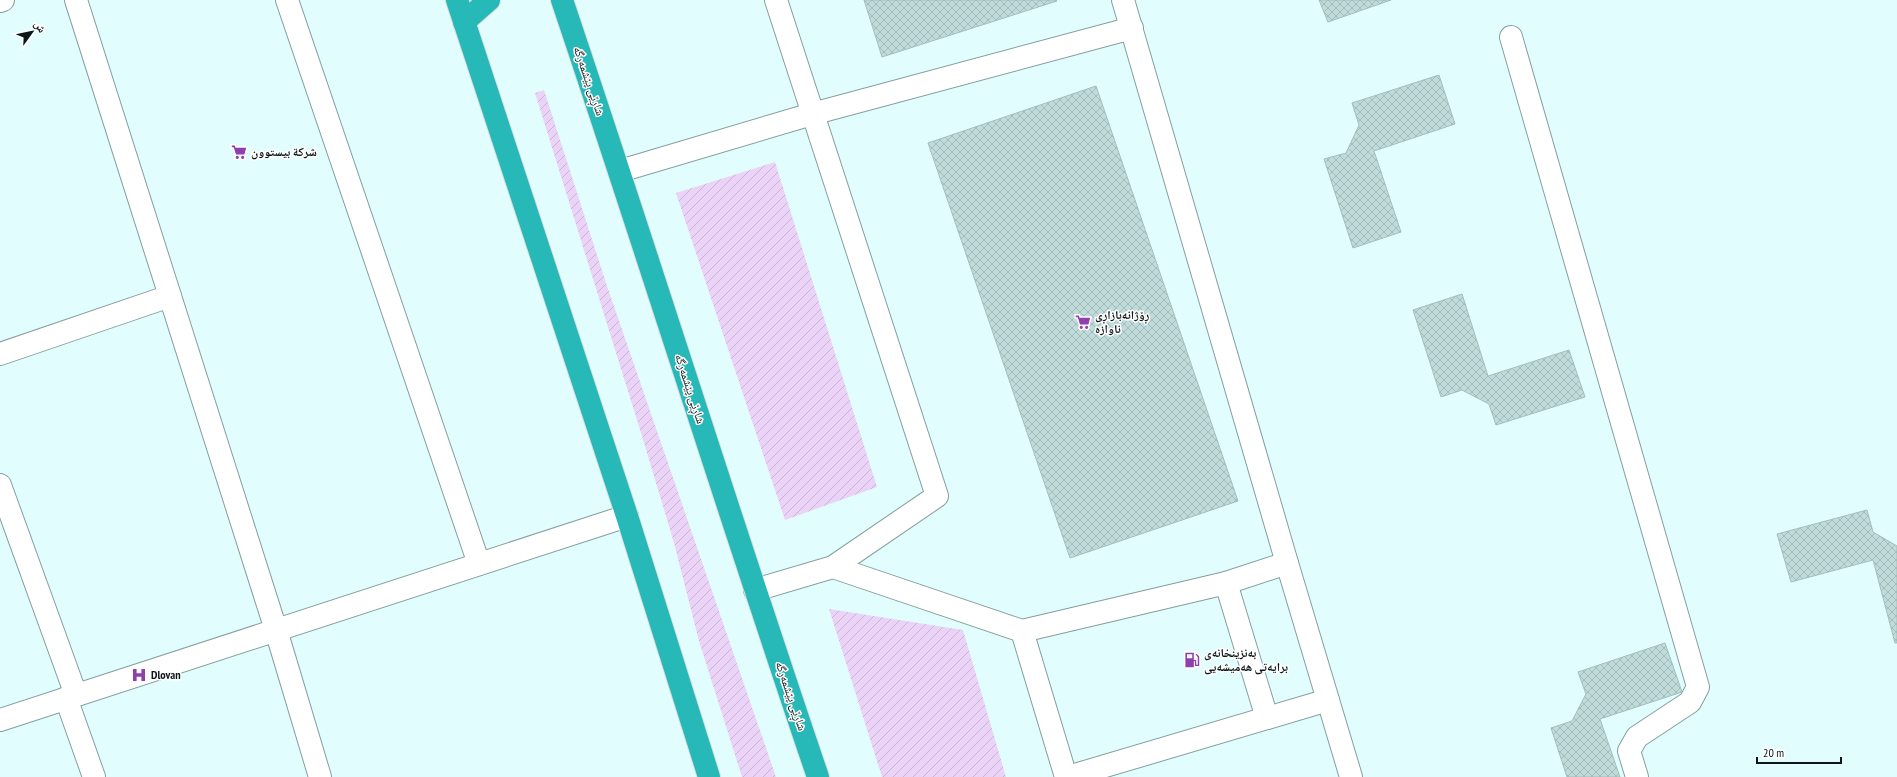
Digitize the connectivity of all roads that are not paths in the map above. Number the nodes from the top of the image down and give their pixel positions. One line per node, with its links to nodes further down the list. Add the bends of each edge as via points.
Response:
1 (4, 0): 9 (street)
2 (76, 0): 15 (street)
3 (287, 0): 20 (street)
4 (457, 0): 10 (highway)
5 (489, 0): 10 (highway)
6 (562, 0): 14 (highway, شاڕێی پێشمەرگە)
7 (776, 0): 13 (street)
8 (1123, 0): 11 (street)
9 (0, 1)
10 (464, 22): 18 (highway)
11 (1132, 28): 13 (street); 19 (street)
12 (1511, 37): 36 (street, via 1698,687 1690,702 1637,737 1629,751)
13 (812, 114): 14 (street); 21 (street, via 937,496)
14 (620, 171): 23 (highway, شاڕێی پێشمەرگە)
15 (170, 296): 16 (street); 24 (street)
16 (0, 354)
17 (0, 488): 26 (street)
18 (627, 516): 20 (street); 32 (highway)
19 (1287, 563): 22 (street); 27 (street)
20 (479, 564): 24 (street)
21 (833, 567): 23 (street); 25 (street)
22 (1226, 583): 25 (street); 28 (street)
23 (755, 590): 33 (highway, شاڕێی پێشمەرگە)
24 (276, 630): 26 (street); 31 (street)
25 (1022, 631): 34 (street)
26 (71, 697): 29 (street); 30 (street)
27 (1328, 700): 28 (street); 35 (street)
28 (1267, 718): 34 (street)
29 (0, 720)
30 (94, 777)
31 (320, 777)
32 (709, 777)
33 (818, 777)
34 (1067, 777)
35 (1351, 777)
36 (1637, 777)

